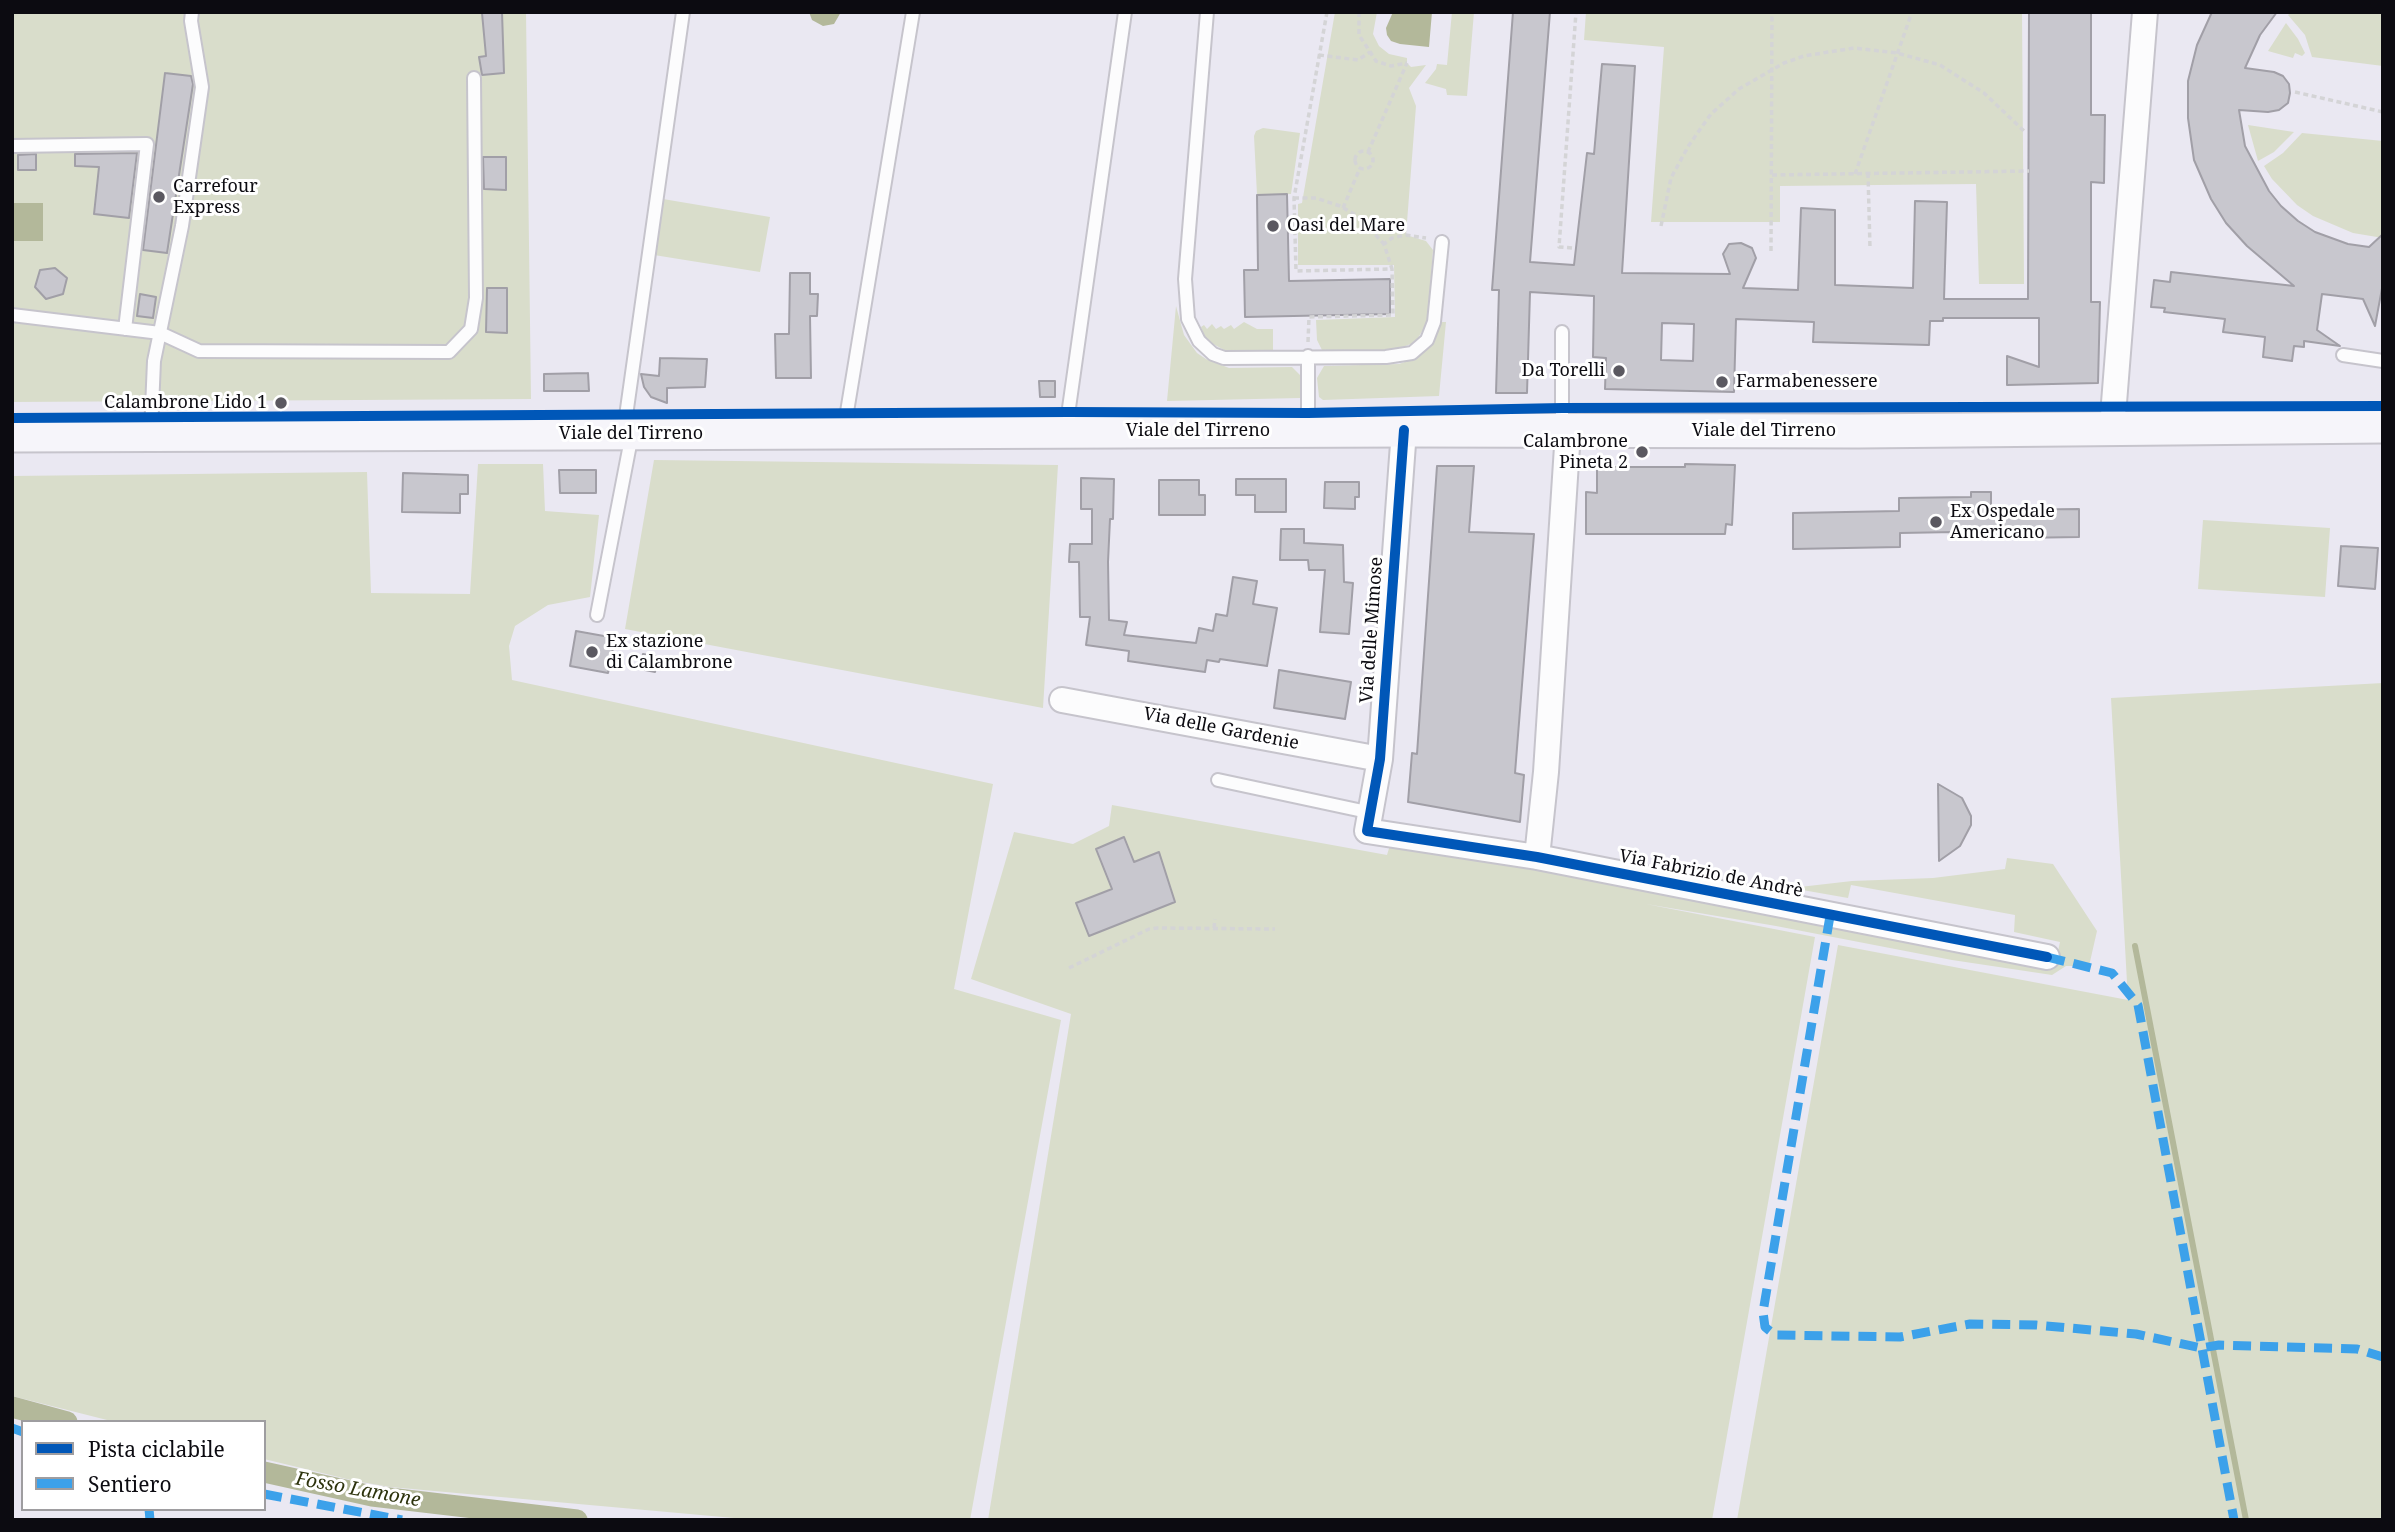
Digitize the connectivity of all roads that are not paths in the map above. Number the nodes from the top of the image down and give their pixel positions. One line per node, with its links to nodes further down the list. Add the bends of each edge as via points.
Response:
1 (192, 12): 13 (lane, via 202,88 182,226)
2 (683, 12): 23 (lane)
3 (913, 12): 24 (lane)
4 (1125, 12): 22 (lane)
5 (1207, 12): 15 (lane, via 1185,279 1188,319 1199,341 1224,358)
6 (2145, 12): 18 (street)
7 (474, 78): 13 (lane, via 477,298 471,329 449,352 200,351)
8 (12, 146): 11 (lane, via 147,144)
9 (1442, 242): 15 (lane, via 1434,323 1420,348 1397,356)
10 (12, 315): 11 (lane)
11 (125, 329): 13 (lane)
12 (1562, 332): 21 (lane)
13 (160, 333): 26 (lane)
14 (2343, 355): 16 (lane)
15 (1308, 356): 19 (lane)
16 (2383, 361)
17 (2383, 426): 18 (main road, Viale del Tirreno)
18 (2112, 428): 21 (main road, Viale del Tirreno)
19 (1308, 430): 20 (main road, Viale del Tirreno); 22 (main road, Viale del Tirreno)
20 (1404, 430): 21 (main road, Viale del Tirreno); 29 (street, Via delle Mimose)
21 (1565, 431): 32 (street, via 1547,759)
22 (1066, 432): 24 (main road, Viale del Tirreno)
23 (628, 434): 24 (main road, Viale del Tirreno); 26 (main road, Viale del Tirreno); 27 (lane)
24 (844, 434)
25 (12, 435): 26 (main road, Viale del Tirreno)
26 (150, 436)
27 (597, 615)
28 (1062, 700): 29 (street, Via delle Gardenie)
29 (1380, 759): 31 (street, Via delle Mimose)
30 (1218, 780): 31 (lane)
31 (1369, 822): 32 (street, Via Fabrizio de Andrè)
32 (1537, 857): 33 (street, Via Fabrizio de Andrè)
33 (2047, 957)

